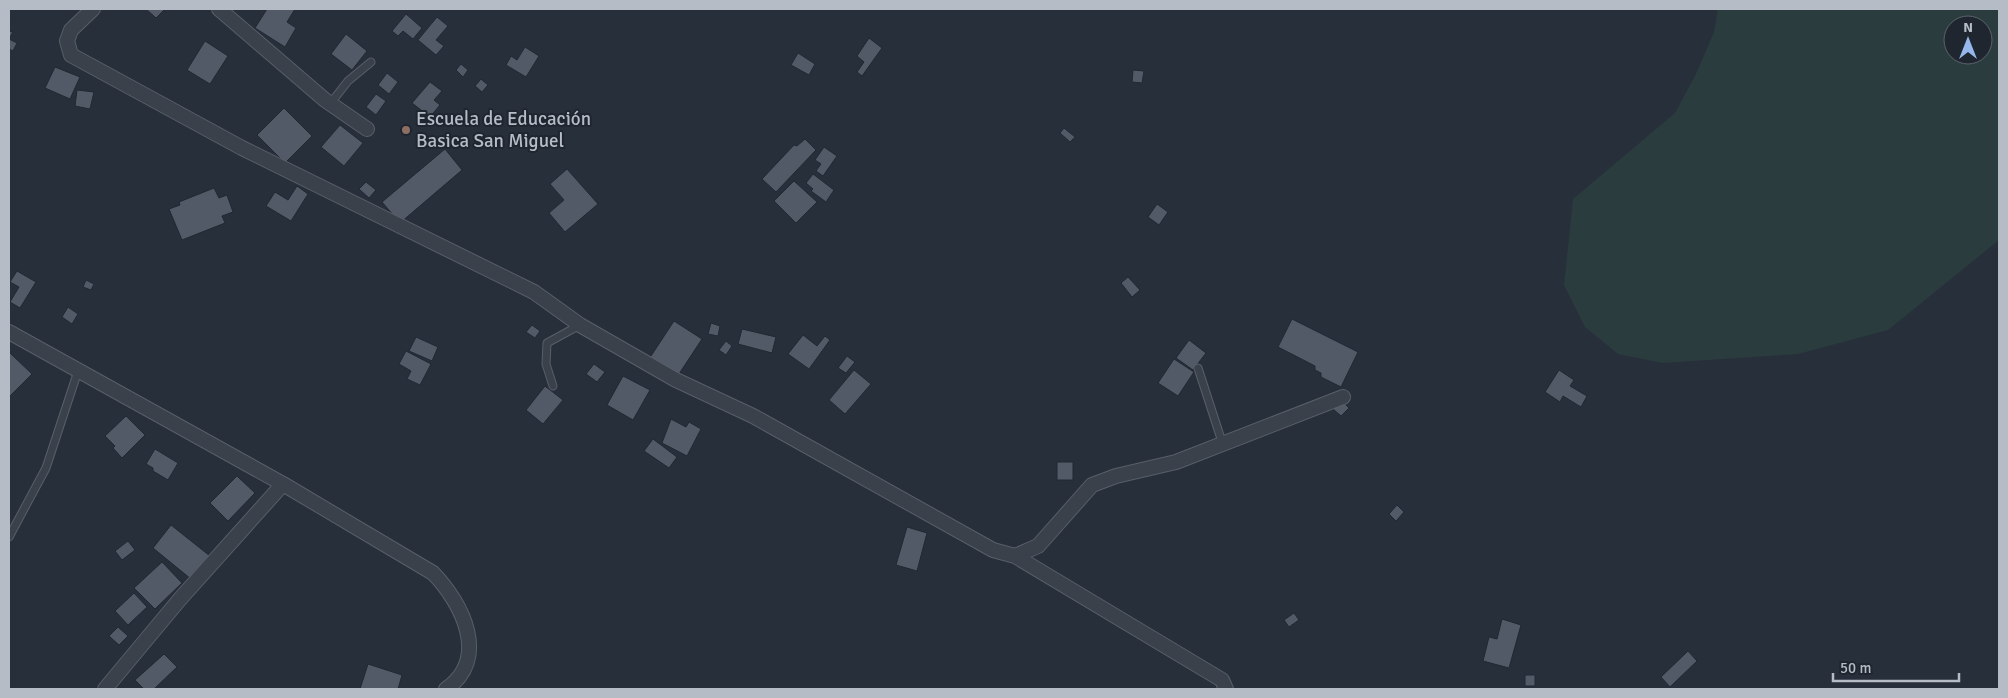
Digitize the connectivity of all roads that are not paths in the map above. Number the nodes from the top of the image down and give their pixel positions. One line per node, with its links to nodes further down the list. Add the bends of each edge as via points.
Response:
1 (93, 9): 6 (street, via 71,30 66,41 71,54 242,148 534,292)
2 (219, 9): 4 (street)
3 (371, 62): 4 (lane, via 348,81)
4 (330, 104): 5 (street)
5 (367, 128)
6 (580, 325): 10 (lane, via 547,343 546,364); 15 (street, via 676,380 753,416 993,550)
7 (9, 332): 9 (street)
8 (1198, 368): 12 (lane)
9 (78, 371): 13 (street); 14 (lane, via 46,468)
10 (553, 386)
11 (1343, 397): 12 (street)
12 (1223, 445): 15 (street, via 1092,486 1038,546)
13 (283, 484): 16 (street); 17 (street, via 433,573 444,584 457,606 470,642 469,662 464,673)
14 (9, 537)
15 (1015, 556): 18 (street, via 1222,680)
16 (105, 689)
17 (446, 689)
18 (1226, 689)

